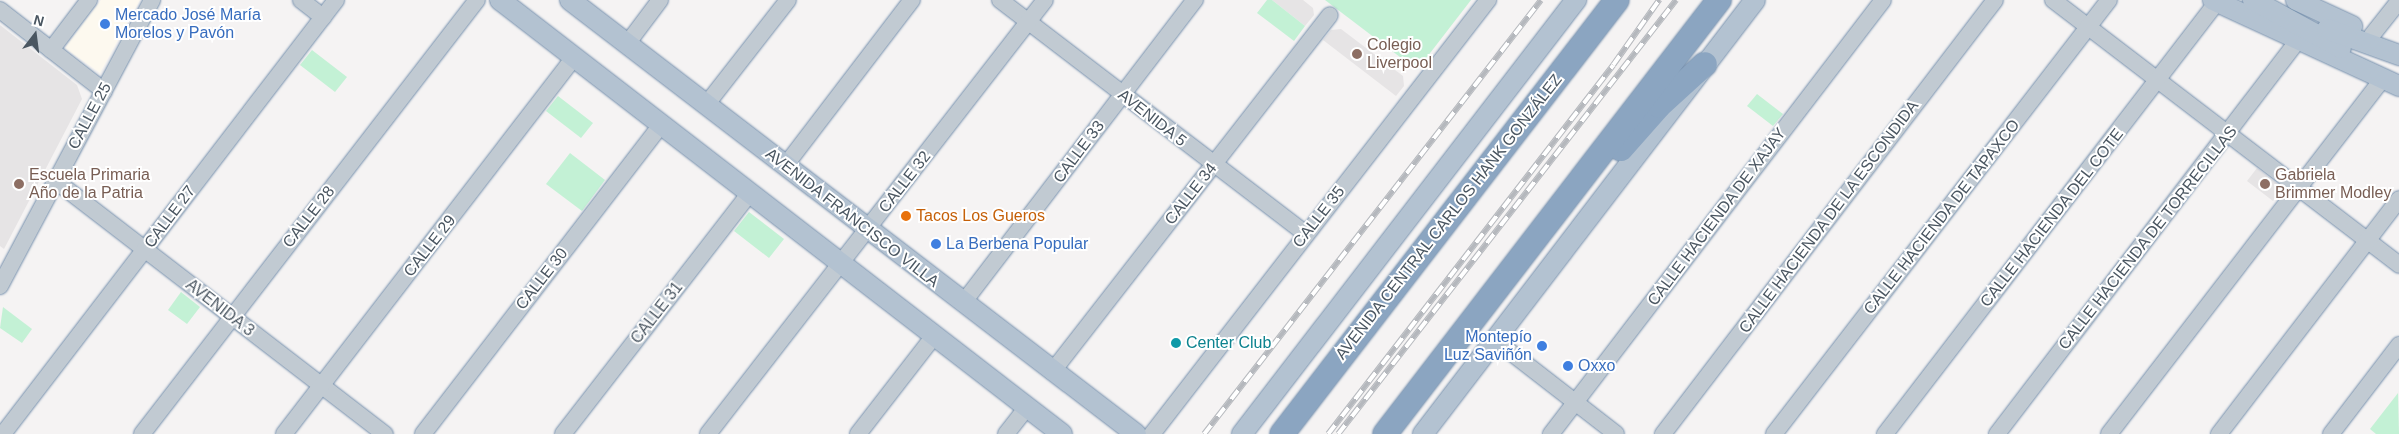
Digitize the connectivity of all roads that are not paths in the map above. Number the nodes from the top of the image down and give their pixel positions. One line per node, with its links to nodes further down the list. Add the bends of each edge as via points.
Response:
1 (89, 0): 36 (street)
2 (152, 0): 42 (street, CALLE 25)
3 (300, 0): 29 (street)
4 (336, 0): 29 (street, CALLE 27)
5 (477, 0): 63 (street, CALLE 28)
6 (500, 0): 38 (main road)
7 (570, 0): 34 (main road, AVENIDA FRANCISCO VILLA)
8 (660, 0): 34 (street)
9 (788, 0): 44 (street)
10 (912, 0): 47 (street)
11 (1000, 0): 30 (street, AVENIDA 5)
12 (1045, 0): 30 (street, CALLE 32)
13 (1195, 0): 43 (street, CALLE 33)
14 (1488, 0): 55 (street, CALLE 35)
15 (1576, 0): 83 (main road, AVENIDA CENTRAL CARLOS HANK GONZÁLEZ)
16 (1617, 0): 84 (highway, AVENIDA CENTRAL CARLOS HANK GONZÁLEZ)
17 (1718, 0): 52 (highway)
18 (1755, 0): 39 (main road)
19 (1883, 0): 69 (street, CALLE HACIENDA DE XAJAY)
20 (1995, 0): 89 (street, CALLE HACIENDA DE LA ESCONDIDA)
21 (2053, 0): 31 (street)
22 (2109, 0): 31 (street, CALLE HACIENDA DE TAPAXCO)
23 (2215, 1): 33 (main road); 40 (street, CALLE HACIENDA DEL COTE)
24 (2399, 1): 32 (street)
25 (2306, 2): 32 (main road)
26 (2261, 4): 37 (main road); 41 (main road, via 2332,42)
27 (0, 10): 36 (street)
28 (1330, 15): 48 (street, CALLE 34)
29 (323, 17): 57 (street, CALLE 27)
30 (1028, 22): 43 (street, AVENIDA 5); 54 (street, CALLE 32)
31 (2088, 27): 40 (street); 90 (street, CALLE HACIENDA DE TAPAXCO)
32 (2372, 35): 35 (main road)
33 (2298, 41): 41 (main road); 46 (street, CALLE HACIENDA DE TORRECILLAS)
34 (627, 44): 44 (main road, AVENIDA FRANCISCO VILLA)
35 (2399, 48)
36 (51, 50): 42 (street)
37 (2399, 55)
38 (574, 57): 45 (main road); 68 (street, CALLE 29)
39 (1705, 64): 52 (highway, via 1659,106 1604,169); 65 (main road)
40 (2158, 81): 46 (street); 91 (street, CALLE HACIENDA DEL COTE)
41 (2391, 82): 50 (street)
42 (104, 91): 49 (street, CALLE 25)
43 (1122, 96): 48 (street, AVENIDA 5); 62 (street, CALLE 33)
44 (706, 105): 47 (main road, AVENIDA FRANCISCO VILLA)
45 (662, 124): 51 (main road); 75 (street, CALLE 30)
46 (2228, 134): 50 (street); 92 (street, CALLE HACIENDA DE TORRECILLAS)
47 (785, 166): 54 (main road, AVENIDA FRANCISCO VILLA)
48 (1213, 166): 55 (street, AVENIDA 5); 67 (street, CALLE 34)
49 (56, 181): 57 (street, AVENIDA 3); 60 (street, CALLE 25)
50 (2298, 188): 56 (street); 93 (street)
51 (750, 193): 58 (main road); 76 (street, CALLE 31)
52 (1568, 197): 85 (highway)
53 (2399, 199): 56 (street)
54 (868, 230): 58 (street, CALLE 32); 62 (main road, AVENIDA FRANCISCO VILLA)
55 (1306, 234): 82 (street, CALLE 35)
56 (2367, 241): 59 (street); 94 (street)
57 (145, 250): 63 (street, AVENIDA 3); 71 (street, CALLE 27)
58 (840, 262): 64 (main road); 77 (street, CALLE 32)
59 (2399, 265)
60 (4, 267): 61 (street, CALLE 25)
61 (0, 286)
62 (963, 303): 67 (main road, AVENIDA FRANCISCO VILLA)
63 (232, 317): 68 (street, AVENIDA 3); 72 (street, CALLE 28)
64 (934, 336): 70 (main road); 78 (street)
65 (1495, 340): 69 (street); 86 (main road)
66 (2399, 345): 95 (street)
67 (1052, 372): 81 (main road, AVENIDA FRANCISCO VILLA)
68 (322, 386): 73 (street, CALLE 29); 74 (street, AVENIDA 3)
69 (1575, 402): 87 (street, CALLE HACIENDA DE XAJAY); 88 (street)
70 (1027, 407): 79 (street); 80 (main road)
71 (3, 434)
72 (142, 434)
73 (284, 434)
74 (385, 434)
75 (423, 434)
76 (563, 434)
77 (708, 434)
78 (858, 434)
79 (1006, 434)
80 (1062, 434)
81 (1136, 434)
82 (1152, 434)
83 (1242, 434)
84 (1282, 434)
85 (1385, 434)
86 (1423, 434)
87 (1551, 434)
88 (1616, 434)
89 (1663, 434)
90 (1774, 434)
91 (1886, 434)
92 (1997, 434)
93 (2109, 434)
94 (2219, 434)
95 (2331, 434)

